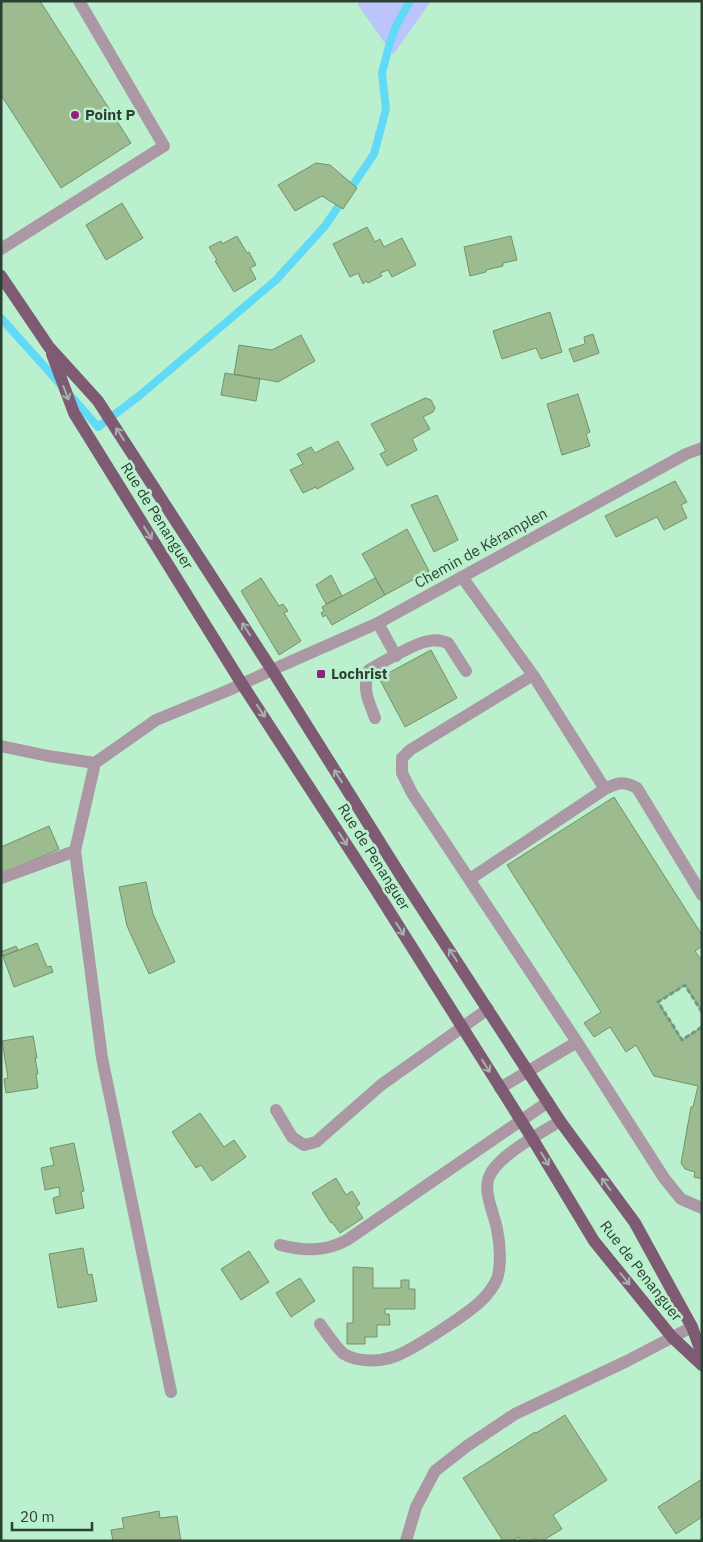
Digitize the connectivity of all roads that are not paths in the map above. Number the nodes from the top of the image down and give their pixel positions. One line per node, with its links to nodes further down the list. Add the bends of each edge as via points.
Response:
1 (79, 1): 2 (street, via 164,146)
2 (1, 249)
3 (1, 276): 4 (main road, Rue de Penanguer)
4 (49, 347): 9 (main road, Rue de Penanguer, one-way to 4, via 98,401); 12 (main road, Rue de Penanguer, one-way to 12, via 74,413)
5 (702, 448): 6 (street, Chemin de Kéramplen)
6 (462, 577): 7 (street, Chemin de Kéramplen); 11 (street)
7 (378, 623): 8 (street); 9 (street, Chemin de Kéramplen)
8 (396, 656): 10 (street, via 427,640 439,640 448,643); 13 (street, via 369,670 365,682)
9 (272, 670): 12 (street, Chemin de Kéramplen); 21 (main road, Rue de Penanguer, one-way to 9)
10 (466, 671)
11 (533, 675): 16 (street); 19 (street, via 402,758 402,773 412,793)
12 (242, 684): 15 (street, Chemin de Kéramplen, via 156,720); 22 (main road, Rue de Penanguer, one-way to 22)
13 (375, 718)
14 (1, 746): 15 (street)
15 (95, 763): 17 (street)
16 (605, 789): 19 (street); 20 (street, via 617,783 637,788)
17 (75, 851): 18 (street); 38 (street, via 102,1058)
18 (1, 878)
19 (470, 879): 23 (street)
20 (702, 895)
21 (488, 1009): 22 (street); 24 (main road, Rue de Penanguer)
22 (462, 1028): 25 (main road, Rue de Penanguer, one-way to 25); 27 (street, via 381,1085 316,1142 304,1145 292,1137)
23 (577, 1042): 24 (street); 31 (street, via 664,1178 681,1199)
24 (528, 1071): 25 (street); 26 (main road, Rue de Penanguer)
25 (500, 1088): 28 (main road, Rue de Penanguer)
26 (548, 1102): 28 (street); 29 (main road, Rue de Penanguer)
27 (276, 1110)
28 (521, 1121): 30 (main road, Rue de Penanguer); 32 (street, via 336,1246 298,1250)
29 (560, 1121): 30 (street); 34 (main road, Rue de Penanguer, one-way to 29, via 635,1224)
30 (532, 1138): 33 (street, via 494,1167 489,1178 488,1189 498,1230 500,1267 496,1281 482,1300 406,1351 378,1360 344,1353); 35 (main road, Rue de Penanguer, one-way to 35, via 594,1241)
31 (702, 1208)
32 (280, 1245)
33 (320, 1324)
34 (692, 1327): 35 (street); 36 (main road, Rue de Penanguer)
35 (672, 1337): 37 (main road, Rue de Penanguer); 39 (street, via 515,1414 467,1446 435,1472 416,1507)
36 (702, 1354)
37 (702, 1365)
38 (171, 1392)
39 (406, 1541)

